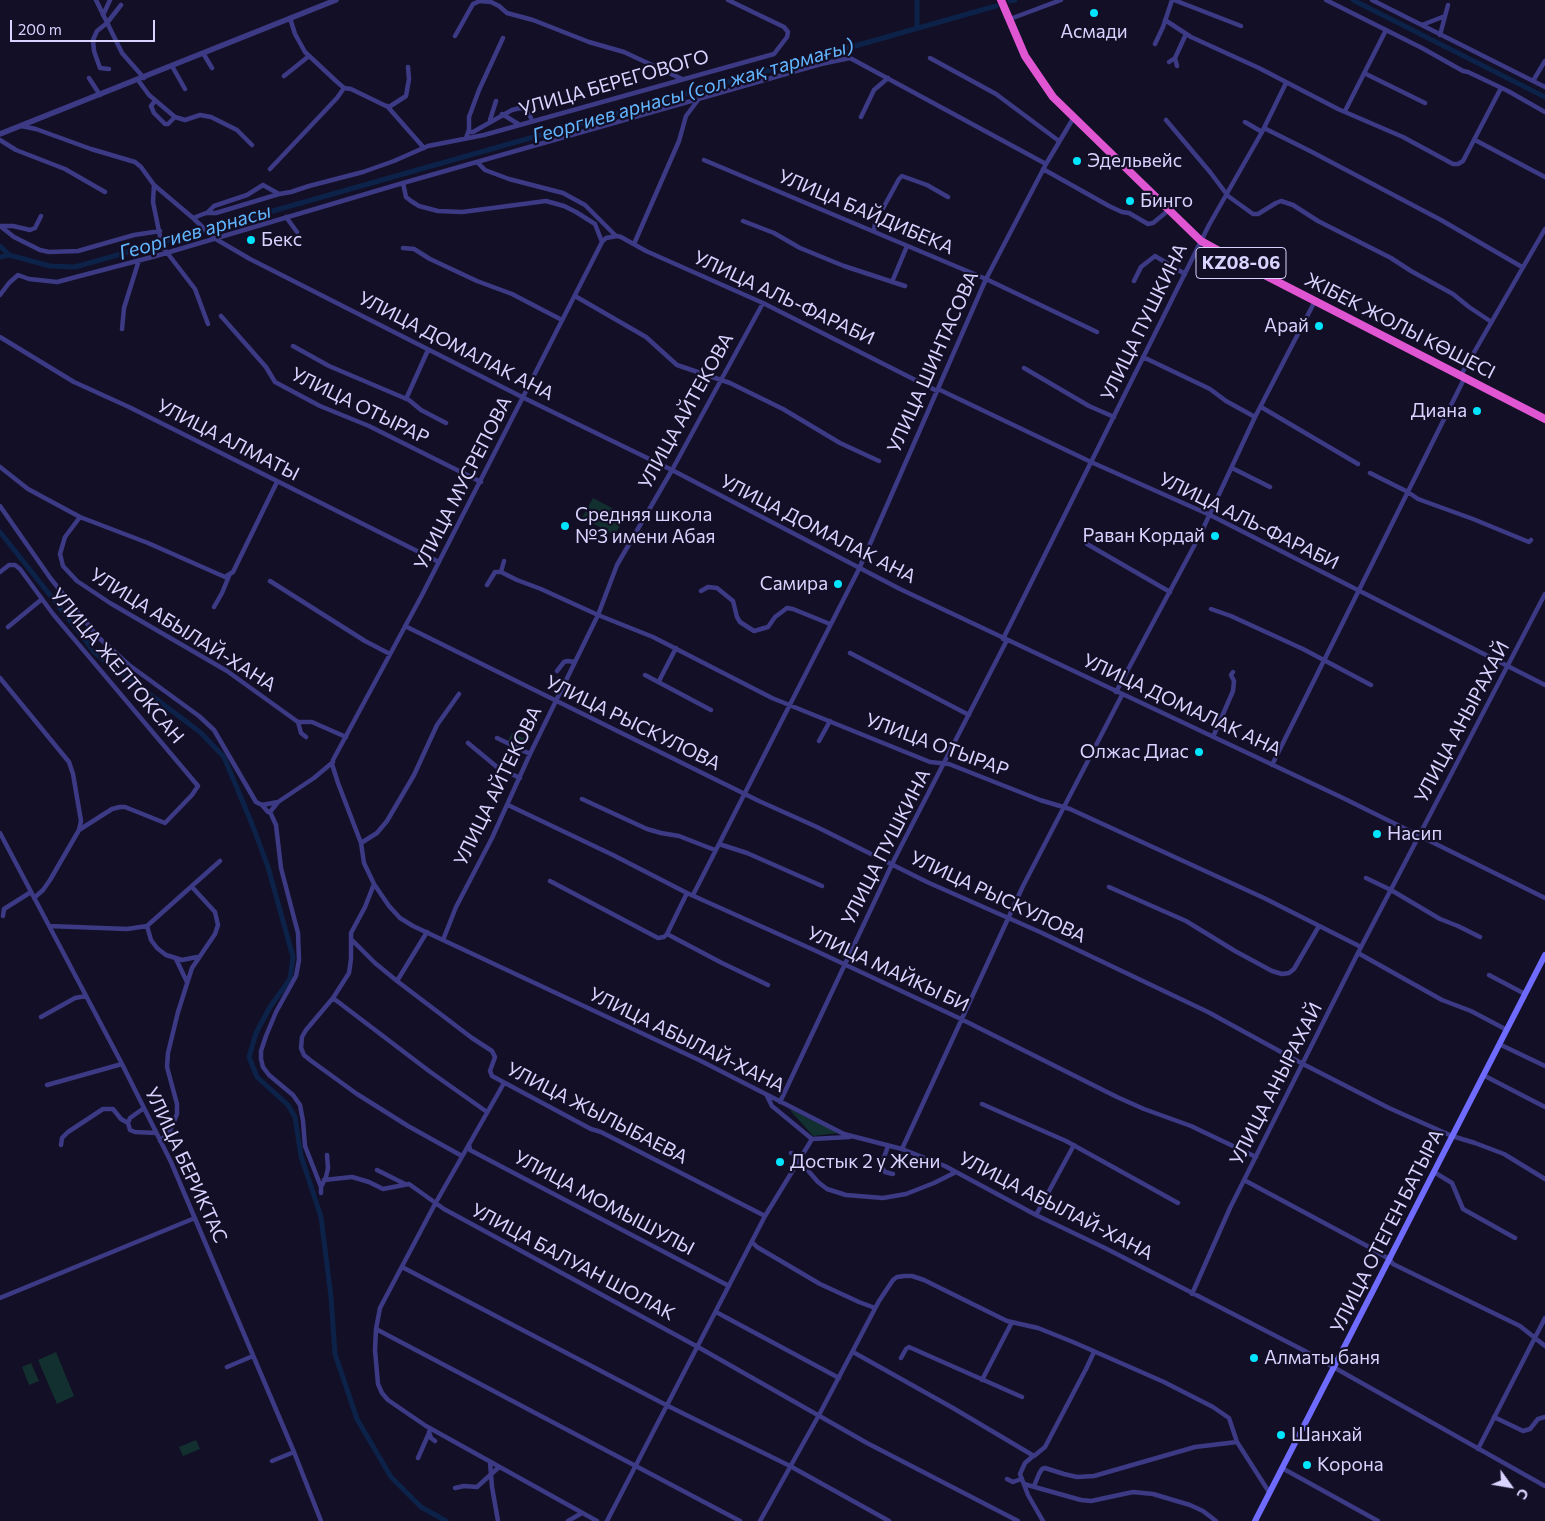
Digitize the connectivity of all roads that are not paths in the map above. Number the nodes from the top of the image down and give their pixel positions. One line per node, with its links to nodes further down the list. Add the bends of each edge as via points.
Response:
1 (96, 0): 12 (street)
2 (110, 0): 12 (street)
3 (336, 0): 14 (street)
4 (728, 0): 42 (street, УЛИЦА БЕРЕГОВОГО, via 784,27 787,37 769,56)
5 (1001, 0): 15 (highway, KZ08-06)
6 (1061, 0): 15 (street)
7 (1173, 0): 16 (street); 18 (street)
8 (1326, 0): 20 (street)
9 (1372, 0): 19 (street)
10 (121, 5): 17 (street)
11 (1448, 5): 13 (street)
12 (103, 15): 17 (street)
13 (1445, 16): 19 (street); 22 (street)
14 (290, 18): 26 (street); 27 (street)
15 (1010, 19): 62 (highway, ЖІБЕК ЖОЛЫ КӨШЕСІ / KZ08-06, via 1025,56 1053,97)
16 (1165, 20): 21 (street); 25 (street)
17 (107, 23): 36 (street, via 97,31 93,40 100,68); 41 (street, via 122,53)
18 (1241, 26)
19 (1422, 26): 22 (street)
20 (1386, 30): 37 (street); 47 (street)
21 (1186, 34): 29 (street); 44 (street)
22 (1440, 35): 43 (street)
23 (455, 36): 42 (street, via 473,4 491,2 507,13 624,52)
24 (503, 38): 70 (street, via 481,82 469,116)
25 (1155, 44)
26 (203, 53): 32 (street); 35 (street)
27 (309, 56): 38 (street); 46 (street)
28 (930, 58): 75 (street, via 996,94)
29 (1175, 58): 31 (street); 33 (street)
30 (1545, 61): 43 (street)
31 (1169, 62)
32 (172, 66): 41 (street); 48 (street)
33 (1177, 66)
34 (408, 67): 50 (street)
35 (212, 68)
36 (109, 69)
37 (1364, 73): 55 (street); 57 (street)
38 (284, 76)
39 (89, 78): 49 (street)
40 (888, 78): 51 (street, via 850,58); 60 (street, via 874,90); 80 (street)
41 (141, 79): 49 (street); 52 (street)
42 (682, 80): 65 (street, УЛИЦА БЕРЕГОВОГО)
43 (1533, 82): 45 (street)
44 (1286, 83): 57 (street); 69 (street, УЛИЦА ПУШКИНА)
45 (1545, 87)
46 (344, 88): 56 (street); 81 (street)
47 (1501, 88): 58 (street); 74 (street)
48 (185, 89)
49 (100, 95): 68 (street)
50 (406, 96): 53 (street); 56 (street)
51 (698, 99): 79 (street); 104 (street, via 686,116 679,141)
52 (155, 101): 61 (street); 61 (street, via 151,106 154,113 165,124)
53 (411, 101)
54 (496, 101): 64 (street)
55 (1424, 103)
56 (388, 106): 77 (street)
57 (1346, 111): 74 (street, via 1453,164 1463,161)
58 (1545, 112)
59 (502, 114): 64 (street); 65 (street, via 525,109 530,113); 67 (street)
60 (861, 116)
61 (175, 117): 76 (street, via 185,120 200,115 211,117 237,130)
62 (1074, 117): 75 (street, УЛИЦА ШИНТАСОВА); 89 (highway, ЖІБЕК ЖОЛЫ КӨШЕСІ / KZ08-06)
63 (1166, 120): 86 (street)
64 (490, 122): 70 (street)
65 (532, 122): 67 (street, УЛИЦА БЕРЕГОВОГО)
66 (1245, 122): 69 (street)
67 (520, 125): 72 (street, УЛИЦА БЕРЕГОВОГО)
68 (21, 126): 71 (street); 84 (street, via 135,162)
69 (1263, 130): 86 (street, УЛИЦА ПУШКИНА); 109 (street, via 1377,186)
70 (468, 132): 72 (street)
71 (0, 134)
72 (466, 138): 77 (street, УЛИЦА БЕРЕГОВОГО)
73 (0, 140): 85 (street, via 16,150 65,169)
74 (1475, 140): 82 (street)
75 (1059, 141): 80 (street, УЛИЦА ШИНТАСОВА)
76 (252, 145)
77 (424, 148): 87 (street, УЛИЦА БЕРЕГОВОГО, via 363,172)
78 (704, 160): 97 (street, УЛИЦА БАЙДИБЕКА)
79 (478, 163): 83 (street); 101 (street, УЛИЦА АЛЬ-ФАРАБИ, via 485,170 509,179 564,193 585,205)
80 (1044, 166): 89 (street, via 1109,206 1148,224); 111 (street, УЛИЦА ШИНТАСОВА)
81 (270, 169)
82 (1545, 177)
83 (403, 183): 92 (street); 103 (street, via 406,197 411,201 438,211 469,212 546,202 564,206 595,224)
84 (154, 185): 93 (street); 98 (street, via 153,202)
85 (105, 192)
86 (1226, 193): 102 (street, УЛИЦА ПУШКИНА); 121 (street, via 1256,215 1282,201 1293,206 1453,294)
87 (279, 194): 90 (street, УЛИЦА БЕРЕГОВОГО, via 216,213); 90 (street, УЛИЦА БЕРЕГОВОГО, via 262,183 247,195 214,206)
88 (948, 196): 97 (street, via 902,176 875,223)
89 (1169, 210): 102 (highway, ЖІБЕК ЖОЛЫ КӨШЕСІ / KZ08-06)
90 (206, 213): 93 (street, УЛИЦА БЕРЕГОВОГО)
91 (41, 216): 95 (street, via 30,230)
92 (286, 217): 99 (street); 100 (street)
93 (193, 218): 100 (street, УЛИЦА ДОМАЛАК АНА)
94 (743, 221): 113 (street, via 800,248)
95 (0, 226): 98 (street, via 14,237 49,252 78,251 134,235)
96 (1545, 229): 109 (street)
97 (874, 231): 105 (street, УЛИЦА БАЙДИБЕКА)
98 (159, 232): 107 (street, via 162,246)
99 (297, 232)
100 (212, 236): 107 (street); 127 (street, УЛИЦА ДОМАЛАК АНА, via 250,259)
101 (617, 236): 103 (street); 104 (street, УЛИЦА АЛЬ-ФАРАБИ)
102 (1201, 241): 110 (street, УЛИЦА ПУШКИНА); 117 (highway, ЖІБЕК ЖОЛЫ КӨШЕСІ / KZ08-06)
103 (602, 242): 116 (street, УЛИЦА МУСРЕПОВА)
104 (634, 244): 118 (street, УЛИЦА АЛЬ-ФАРАБИ)
105 (908, 246): 111 (street, УЛИЦА БАЙДИБЕКА); 113 (street)
106 (404, 248): 120 (street, via 414,249)
107 (168, 251): 108 (street); 122 (street, via 195,289)
108 (140, 260): 115 (street, via 57,282 18,275); 123 (street, via 124,308)
109 (1522, 267): 121 (street)
110 (1185, 274): 112 (street, via 1155,256 1142,267); 128 (street, УЛИЦА ПУШКИНА)
111 (986, 278): 124 (street, УЛИЦА БАЙДИБЕКА); 132 (street, УЛИЦА ШИНТАСОВА)
112 (1134, 281)
113 (892, 282): 114 (street)
114 (905, 286)
115 (0, 295)
116 (575, 296): 120 (street, УЛИЦА МУСРЕПОВА); 131 (street, via 646,336 677,365)
117 (1314, 301): 130 (highway, ЖІБЕК ЖОЛЫ КӨШЕСІ / KZ08-06); 135 (street)
118 (763, 303): 131 (street, УЛИЦА АЙТЕКОВА); 132 (street, УЛИЦА АЛЬ-ФАРАБИ)
119 (221, 316): 150 (street, УЛИЦА ОТЫРАР, via 266,367 275,382)
120 (562, 320): 133 (street, УЛИЦА МУСРЕПОВА)
121 (1490, 322): 130 (street)
122 (208, 324)
123 (122, 329)
124 (1097, 332)
125 (0, 337): 149 (street, УЛИЦА АЛМАТЫ, via 4,343 74,382)
126 (293, 346): 134 (street, via 328,366)
127 (428, 350): 133 (street, УЛИЦА ДОМАЛАК АНА); 134 (street)
128 (1143, 357): 136 (street, УЛИЦА ПУШКИНА); 137 (street, via 1210,389)
129 (1024, 368): 136 (street, УЛИЦА ПУШКИНА)
130 (1463, 376): 138 (highway, ЖІБЕК ЖОЛЫ КӨШЕСІ / KZ08-06); 152 (street)
131 (720, 380): 140 (street); 145 (street, УЛИЦА АЙТЕКОВА)
132 (938, 390): 141 (street, УЛИЦА АЛЬ-ФАРАБИ); 160 (street, УЛИЦА ШИНТАСОВА)
133 (524, 398): 145 (street, УЛИЦА ДОМАЛАК АНА); 150 (street, УЛИЦА МУСРЕПОВА)
134 (406, 399): 139 (street)
135 (1261, 407): 137 (street); 142 (street)
136 (1114, 417): 141 (street, УЛИЦА ПУШКИНА)
137 (1255, 417): 144 (street)
138 (1545, 419)
139 (446, 423)
140 (879, 460)
141 (1091, 462): 154 (street, УЛИЦА АЛЬ-ФАРАБИ); 177 (street, УЛИЦА ПУШКИНА)
142 (1358, 464)
143 (0, 467): 146 (street)
144 (1232, 468): 151 (street); 154 (street)
145 (672, 470): 160 (street, УЛИЦА ДОМАЛАК АНА); 173 (street, УЛИЦА АЙТЕКОВА, via 617,565)
146 (8, 473): 148 (street); 155 (street, via 28,489)
147 (1370, 473): 152 (street)
148 (0, 476)
149 (277, 482): 159 (street, УЛИЦА АЛМАТЫ); 163 (street)
150 (481, 482): 159 (street, УЛИЦА МУСРЕПОВА)
151 (1270, 487)
152 (1408, 492): 156 (street, via 1423,501); 168 (street)
153 (0, 505): 214 (street, via 98,638 214,730 256,802)
154 (1210, 516): 167 (street); 168 (street, УЛИЦА АЛЬ-ФАРАБИ)
155 (80, 517): 163 (street); 198 (street, УЛИЦА АБЫЛАЙ-ХАНА, via 61,549 61,560 69,574 110,603 227,671)
156 (1530, 540)
157 (1087, 544): 167 (street)
158 (504, 561): 162 (street)
159 (439, 562): 175 (street, УЛИЦА МУСРЕПОВА)
160 (859, 569): 174 (street, УЛИЦА ШИНТАСОВА); 177 (street, УЛИЦА ДОМАЛАК АНА)
161 (0, 572): 170 (street, УЛИЦА ЖЕЛТОКСАН, via 9,565 15,565)
162 (501, 572): 165 (street, via 495,572); 173 (street, УЛИЦА ОТЫРАР)
163 (229, 576): 171 (street)
164 (270, 582): 180 (street)
165 (486, 585)
166 (700, 591): 174 (street, via 708,587 717,588 733,601 740,622 754,631 768,627 787,608)
167 (1170, 592): 191 (street)
168 (1359, 592): 181 (street); 183 (street, УЛИЦА АЛЬ-ФАРАБИ)
169 (1545, 594): 183 (street, УЛИЦА АНЫРАХАЙ)
170 (42, 599): 176 (street); 218 (street, УЛИЦА ЖЕЛТОКСАН, via 198,786 164,823 120,807)
171 (214, 607)
172 (1211, 609): 181 (street)
173 (598, 615): 178 (street, УЛИЦА ОТЫРАР); 182 (street, УЛИЦА АЙТЕКОВА)
174 (830, 624): 195 (street, УЛИЦА ШИНТАСОВА)
175 (405, 626): 180 (street, УЛИЦА МУСРЕПОВА); 194 (street, УЛИЦА РЫСКУЛОВА)
176 (8, 627)
177 (1005, 639): 191 (street, УЛИЦА ДОМАЛАК АНА); 197 (street, УЛИЦА ПУШКИНА)
178 (676, 648): 188 (street); 195 (street, УЛИЦА ОТЫРАР)
179 (850, 653): 197 (street)
180 (390, 654): 201 (street, УЛИЦА МУСРЕПОВА)
181 (1324, 660): 189 (street); 209 (street)
182 (575, 662): 184 (street, via 564,662); 194 (street, УЛИЦА АЙТЕКОВА)
183 (1508, 666): 190 (street, УЛИЦА АЛЬ-ФАРАБИ); 220 (street, УЛИЦА АНЫРАХАЙ)
184 (557, 672)
185 (1233, 672): 202 (street, via 1233,691)
186 (645, 675): 188 (street)
187 (0, 678): 218 (street, via 69,762 81,821)
188 (659, 681): 196 (street)
189 (1371, 685)
190 (1545, 685)
191 (1116, 692): 193 (street, УЛИЦА ДОМАЛАК АНА)
192 (459, 694): 221 (street, via 437,725 414,775 387,821)
193 (1122, 695): 202 (street, УЛИЦА ДОМАЛАК АНА); 216 (street)
194 (555, 702): 206 (street, УЛИЦА АЙТЕКОВА); 211 (street, УЛИЦА РЫСКУЛОВА)
195 (788, 705): 199 (street, УЛИЦА ОТЫРАР); 211 (street, УЛИЦА ШИНТАСОВА)
196 (711, 710)
197 (969, 715): 208 (street, УЛИЦА ПУШКИНА)
198 (298, 722): 200 (street, via 301,733); 201 (street, УЛИЦА АБЫЛАЙ-ХАНА, via 312,722)
199 (830, 722): 204 (street); 208 (street, УЛИЦА ОТЫРАР, via 930,762)
200 (306, 737)
201 (346, 737): 207 (street)
202 (1213, 737): 209 (street, УЛИЦА ДОМАЛАК АНА)
203 (497, 738): 206 (street)
204 (820, 741)
205 (468, 743): 210 (street, via 496,767)
206 (530, 754): 210 (street, УЛИЦА АЙТЕКОВА)
207 (333, 762): 213 (street); 221 (street, УЛИЦА АБЫЛАЙ-ХАНА)
208 (945, 762): 216 (street, УЛИЦА ОТЫРАР); 225 (street, УЛИЦА ПУШКИНА)
209 (1272, 764): 220 (street, УЛИЦА ДОМАЛАК АНА)
210 (520, 778): 215 (street, УЛИЦА АЙТЕКОВА)
211 (744, 794): 222 (street, УЛИЦА ШИНТАСОВА); 225 (street, УЛИЦА РЫСКУЛОВА)
212 (582, 799): 223 (street, via 661,834 679,836)
213 (278, 802): 214 (street); 217 (street)
214 (262, 805): 217 (street)
215 (508, 805): 234 (street, УЛИЦА МАЙКЫ БИ); 247 (street, УЛИЦА АЙТЕКОВА, via 462,894)
216 (1064, 807): 239 (street); 242 (street, УЛИЦА ОТЫРАР)
217 (270, 812): 298 (street, via 276,825 282,868 298,933 299,960 296,976 266,1036 261,1059 269,1075 300,1105 306,1146 321,1190)
218 (79, 830): 236 (street, via 50,880)
219 (0, 833): 233 (street, УЛИЦА БЕРИКТАС)
220 (1419, 835): 232 (street, УЛИЦА АНЫРАХАЙ); 237 (street, УЛИЦА ДОМАЛАК АНА)
221 (360, 843): 228 (street, УЛИЦА АБЫЛАЙ-ХАНА, via 364,863)
222 (719, 844): 223 (street, УЛИЦА ШИНТАСОВА); 229 (street)
223 (715, 850): 235 (street, УЛИЦА ШИНТАСОВА)
224 (220, 861): 230 (street)
225 (892, 864): 239 (street, УЛИЦА РЫСКУЛОВА); 253 (street, УЛИЦА ПУШКИНА)
226 (1366, 878): 232 (street)
227 (550, 880): 244 (street, via 656,938)
228 (374, 884): 243 (street, УЛИЦА АБЫЛАЙ-ХАНА, via 400,918); 246 (street, via 351,932)
229 (822, 886)
230 (192, 887): 241 (street); 251 (street, via 215,912 218,925)
231 (1109, 887): 242 (street, via 1186,921 1235,951 1282,974 1294,969)
232 (1390, 890): 245 (street, via 1440,919); 248 (street, УЛИЦА АНЫРАХАЙ)
233 (31, 892): 236 (street, УЛИЦА БЕРИКТАС); 238 (street, via 4,908)
234 (687, 893): 235 (street, УЛИЦА МАЙКЫ БИ); 244 (street)
235 (693, 895): 253 (street, УЛИЦА МАЙКЫ БИ)
236 (34, 898): 240 (street, УЛИЦА БЕРИКТАС)
237 (1545, 898)
238 (3, 916)
239 (1009, 918): 262 (street); 266 (street, УЛИЦА РЫСКУЛОВА, via 1232,1024)
240 (49, 926): 241 (street, via 128,929); 259 (street, УЛИЦА БЕРИКТАС)
241 (147, 926): 252 (street, via 157,948)
242 (1319, 926): 248 (street, УЛИЦА ОТЫРАР)
243 (427, 932): 247 (street, УЛИЦА АБЫЛАЙ-ХАНА); 255 (street)
244 (667, 934): 257 (street)
245 (1480, 937)
246 (352, 940): 255 (street, УЛИЦА ЖЫЛЫБАЕВА); 260 (street, via 349,973)
247 (443, 940): 271 (street, УЛИЦА АБЫЛАЙ-ХАНА, via 699,1060)
248 (1361, 947): 249 (street, УЛИЦА АНЫРАХАЙ)
249 (1358, 953): 263 (street, via 1442,1000); 266 (street, УЛИЦА АНЫРАХАЙ)
250 (1545, 955): 258 (main road, УЛИЦА ОТЕГЕН БАТЫРА)
251 (198, 957): 252 (street); 256 (street)
252 (176, 959): 256 (street)
253 (845, 965): 262 (street, УЛИЦА МАЙКЫ БИ); 272 (street, УЛИЦА ПУШКИНА)
254 (1489, 975): 258 (street)
255 (397, 981): 269 (street, УЛИЦА ЖЫЛЫБАЕВА, via 492,1052 495,1057 490,1073)
256 (187, 982): 282 (street, via 168,1053 167,1067 177,1114 170,1131)
257 (768, 985)
258 (1525, 994): 263 (main road, УЛИЦА ОТЕГЕН БАТЫРА)
259 (86, 996): 261 (street, via 75,998); 265 (street, УЛИЦА БЕРИКТАС)
260 (333, 998): 276 (street); 290 (street, via 302,1037 304,1054 379,1108)
261 (41, 1018)
262 (961, 1019): 287 (street); 291 (street, УЛИЦА МАЙКЫ БИ, via 1117,1097 1191,1126)
263 (1507, 1030): 264 (main road, УЛИЦА ОТЕГЕН БАТЫРА)
264 (1499, 1044): 267 (street); 268 (main road, УЛИЦА ОТЕГЕН БАТЫРА)
265 (122, 1064): 270 (street); 275 (street, УЛИЦА БЕРИКТАС)
266 (1303, 1064): 279 (street, УЛИЦА РЫСКУЛОВА); 291 (street, УЛИЦА АНЫРАХАЙ)
267 (1545, 1066)
268 (1483, 1075): 274 (street); 279 (main road, УЛИЦА ОТЕГЕН БАТЫРА)
269 (504, 1083): 276 (street); 304 (street, УЛИЦА ЖЫЛЫБАЕВА)
270 (47, 1085)
271 (767, 1096): 272 (street, УЛИЦА АБЫЛАЙ-ХАНА); 281 (street, via 772,1106)
272 (780, 1102): 280 (street, УЛИЦА АБЫЛАЙ-ХАНА)
273 (982, 1104): 284 (street)
274 (1545, 1107)
275 (144, 1108): 277 (street); 278 (street, УЛИЦА БЕРИКТАС)
276 (487, 1112): 283 (street)
277 (128, 1123): 278 (street, via 130,1130); 285 (street, via 113,1109 103,1109 62,1138)
278 (156, 1133): 282 (street, УЛИЦА БЕРИКТАС)
279 (1452, 1136): 295 (main road, УЛИЦА ОТЕГЕН БАТЫРА); 297 (street, УЛИЦА РЫСКУЛОВА, via 1504,1154)
280 (851, 1137): 281 (street); 286 (street, УЛИЦА АБЫЛАЙ-ХАНА)
281 (812, 1139): 292 (street)
282 (160, 1141): 305 (street, УЛИЦА БЕРИКТАС)
283 (469, 1144): 290 (street); 310 (street, УЛИЦА МОМЫШУЛЫ, via 470,1150 477,1154)
284 (1074, 1145): 301 (street); 303 (street)
285 (60, 1146)
286 (888, 1146): 287 (street, УЛИЦА АБЫЛАЙ-ХАНА); 296 (street, via 880,1166)
287 (902, 1149): 294 (street, УЛИЦА АБЫЛАЙ-ХАНА)
288 (791, 1153): 292 (street)
289 (327, 1155): 298 (street, via 328,1168)
290 (462, 1156): 302 (street)
291 (1256, 1157): 299 (street, УЛИЦА АНЫРАХАЙ)
292 (801, 1158): 294 (street, via 818,1182 827,1189 846,1195 883,1198 906,1194); 304 (street)
293 (378, 1170): 300 (street, УЛИЦА БАЛУАН ШОЛАК)
294 (956, 1172): 303 (street, УЛИЦА АБЫЛАЙ-ХАНА)
295 (1434, 1172): 306 (street, via 1452,1183 1461,1206 1467,1211); 308 (main road, УЛИЦА ОТЕГЕН БАТЫРА)
296 (893, 1174)
297 (1545, 1179)
298 (324, 1180): 300 (street, via 352,1177 383,1189)
299 (1244, 1180): 308 (street); 311 (street, УЛИЦА АНЫРАХАЙ)
300 (405, 1184): 302 (street, УЛИЦА БАЛУАН ШОЛАК, via 419,1190)
301 (1178, 1203)
302 (435, 1204): 309 (street); 319 (street, УЛИЦА БАЛУАН ШОЛАК)
303 (1036, 1215): 311 (street, УЛИЦА АБЫЛАЙ-ХАНА)
304 (765, 1216): 307 (street)
305 (195, 1218): 312 (street); 323 (street, УЛИЦА БЕРИКТАС)
306 (1515, 1238)
307 (752, 1242): 310 (street); 313 (street, via 820,1284)
308 (1389, 1259): 318 (street, via 1393,1264 1520,1326); 326 (main road, УЛИЦА ОТЕГЕН БАТЫРА)
309 (402, 1267): 317 (street, via 380,1308); 330 (street)
310 (729, 1286): 314 (street)
311 (1192, 1294): 326 (street, УЛИЦА АБЫЛАЙ-ХАНА)
312 (0, 1298)
313 (875, 1308): 316 (street, via 893,1280 912,1276); 321 (street)
314 (716, 1312): 319 (street); 327 (street)
315 (1545, 1318): 318 (street)
316 (1012, 1322): 322 (street, via 1038,1328); 328 (street)
317 (376, 1329): 334 (street, via 376,1374 382,1393); 345 (street)
318 (1535, 1338): 320 (street); 332 (street)
319 (698, 1346): 330 (street); 331 (street, УЛИЦА БАЛУАН ШОЛАК)
320 (1545, 1346)
321 (853, 1352): 327 (street); 339 (street)
322 (1094, 1352): 336 (street, via 1213,1407 1228,1418); 339 (street, via 1045,1447)
323 (253, 1356): 325 (street); 338 (street, УЛИЦА БЕРИКТАС)
324 (901, 1358): 328 (street, via 909,1347)
325 (227, 1367)
326 (1333, 1368): 337 (street, УЛИЦА АБЫЛАЙ-ХАНА); 346 (main road, УЛИЦА ОТЕГЕН БАТЫРА)
327 (839, 1378): 331 (street)
328 (982, 1380): 329 (street)
329 (1022, 1397)
330 (668, 1406): 343 (street); 345 (street)
331 (819, 1415): 343 (street); 363 (street, УЛИЦА БАЛУАН ШОЛАК, via 928,1476)
332 (1494, 1417): 333 (street, via 1523,1431); 337 (street)
333 (1545, 1417)
334 (428, 1429): 335 (street); 340 (street); 342 (street)
335 (436, 1441)
336 (1237, 1442): 350 (street, via 1195,1447 1094,1476 1078,1477 1045,1468); 353 (street)
337 (1478, 1449): 351 (street, УЛИЦА АБЫЛАЙ-ХАНА)
338 (294, 1452): 341 (street); 355 (street, УЛИЦА БЕРИКТАС)
339 (1032, 1455): 349 (street, via 1022,1468)
340 (418, 1458)
341 (272, 1461)
342 (490, 1462): 344 (street); 347 (street)
343 (790, 1466): 361 (street); 362 (street)
344 (499, 1467): 347 (street); 354 (street)
345 (636, 1467): 359 (street); 360 (street)
346 (1282, 1468): 353 (main road, УЛИЦА ОТЕГЕН БАТЫРА); 367 (street)
347 (491, 1474): 352 (street, via 477,1487); 356 (street)
348 (1007, 1479): 349 (street)
349 (1023, 1482): 350 (street); 364 (street)
350 (1034, 1486): 365 (street, via 1081,1500 1133,1492 1153,1494 1204,1511)
351 (1545, 1486)
352 (455, 1488)
353 (1269, 1492): 366 (main road, УЛИЦА ОТЕГЕН БАТЫРА)
354 (582, 1513): 357 (street); 358 (street)
355 (321, 1521)
356 (498, 1521)
357 (568, 1521)
358 (597, 1521)
359 (607, 1521)
360 (740, 1521)
361 (760, 1521)
362 (889, 1521)
363 (1018, 1521)
364 (1043, 1521)
365 (1216, 1521)
366 (1255, 1521)
367 (1378, 1521)

